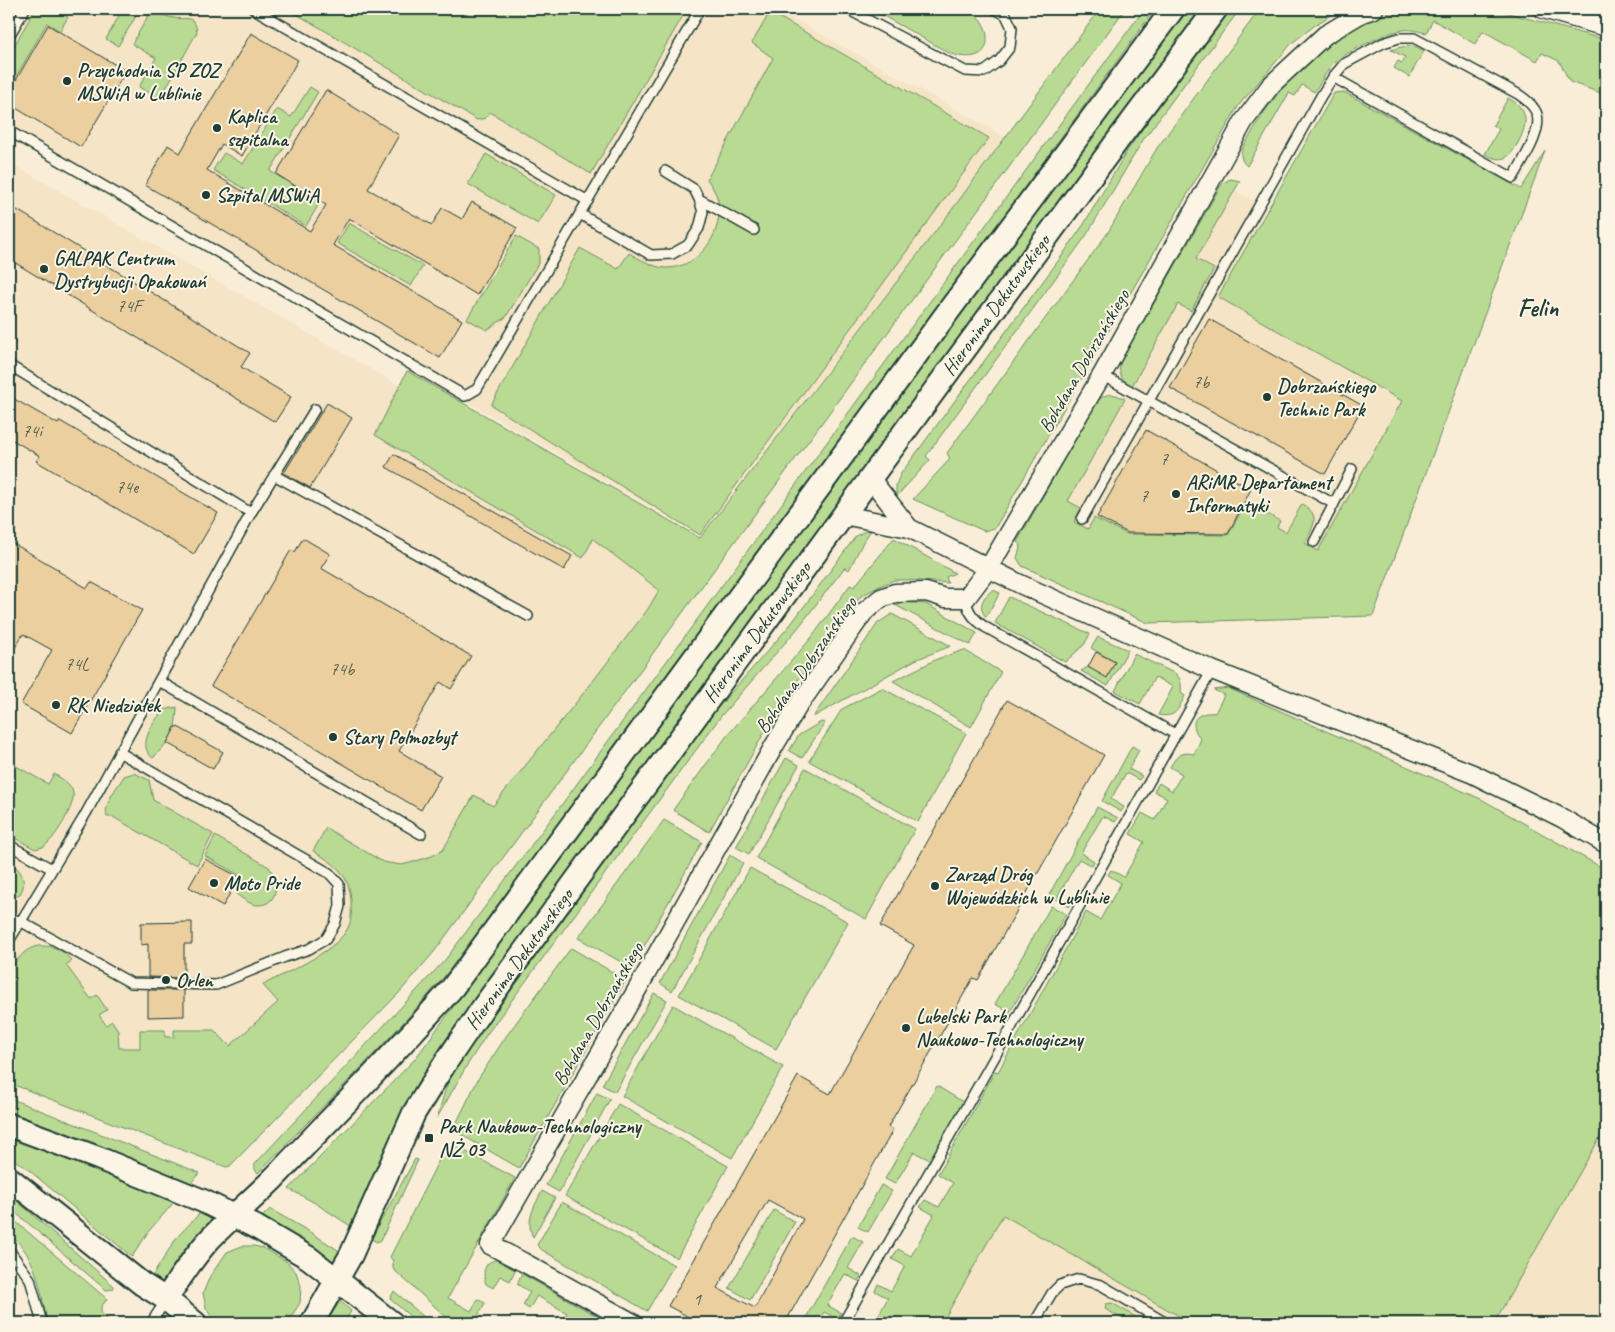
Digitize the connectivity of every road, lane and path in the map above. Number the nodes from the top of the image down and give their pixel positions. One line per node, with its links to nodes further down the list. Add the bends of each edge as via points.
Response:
1 (25, 9): 11 (lane)
2 (254, 9): 16 (lane)
3 (700, 9): 16 (lane)
4 (847, 9): 5 (lane, via 965,70 984,72 999,62 1010,47 1012,28 1006,15)
5 (995, 9)
6 (1173, 9): 48 (street, Hieronima Dekutowskiego, via 453,987 266,1186)
7 (1216, 9): 25 (street, Hieronima Dekutowskiego)
8 (1374, 9): 20 (street, Bohdana Dobrzańskiego, via 1325,35 1271,85 1244,121)
9 (1543, 9): 10 (street)
10 (1606, 27)
11 (9, 36)
12 (1333, 77): 12 (lane, via 1344,64 1383,43 1414,38 1529,102 1536,110 1537,129 1513,178); 21 (lane)
13 (9, 131): 17 (lane, via 465,396 477,389)
14 (665, 171): 15 (lane, via 694,189)
15 (699, 199): 17 (lane, via 703,212 699,228 688,246 672,254 651,254); 18 (lane)
16 (588, 201): 17 (lane)
17 (580, 214)
18 (754, 230)
19 (9, 365): 27 (lane)
20 (1102, 375): 21 (lane); 32 (street, Bohdana Dobrzańskiego)
21 (1148, 402): 26 (lane); 29 (lane)
22 (315, 409): 24 (lane)
23 (1352, 470): 26 (lane)
24 (274, 475): 27 (lane); 34 (lane)
25 (870, 478): 28 (street, Hieronima Dekutowskiego); 30 (street)
26 (1334, 504): 31 (lane)
27 (251, 513): 36 (lane)
28 (843, 516): 30 (street); 50 (street, Hieronima Dekutowskiego, via 444,1065 414,1114)
29 (1082, 520)
30 (909, 528): 32 (street)
31 (1314, 542)
32 (988, 568): 33 (street, Bohdana Dobrzańskiego); 35 (street)
33 (966, 598): 37 (lane, via 971,613 985,627); 57 (street, Bohdana Dobrzańskiego, via 945,598 926,592 895,593 881,598 864,612 774,746 490,1245)
34 (528, 616)
35 (1212, 670): 37 (lane); 40 (street, via 1473,774 1562,818)
36 (159, 681): 38 (lane); 39 (lane)
37 (1175, 734): 58 (lane)
38 (119, 752): 42 (lane); 44 (lane, via 330,873 339,884 340,906 335,924 326,939 309,949 216,985 131,983)
39 (421, 834)
40 (1606, 844)
41 (9, 846): 42 (lane)
42 (52, 869): 44 (lane)
43 (9, 918): 44 (lane)
44 (20, 921): 45 (lane)
45 (9, 941)
46 (9, 1125): 48 (street, via 98,1158)
47 (9, 1178): 51 (street)
48 (233, 1216): 50 (street, via 288,1245); 51 (street, Hieronima Dekutowskiego, via 207,1242)
49 (9, 1250): 52 (lane, via 30,1279)
50 (338, 1280): 55 (street, Hieronima Dekutowskiego); 56 (street)
51 (166, 1300): 53 (lane); 54 (street)
52 (42, 1323)
53 (151, 1323)
54 (195, 1323)
55 (312, 1323)
56 (392, 1323)
57 (633, 1323)
58 (843, 1323)
59 (1034, 1323): 60 (lane, via 1060,1285 1079,1279 1101,1285)
60 (1166, 1323)

